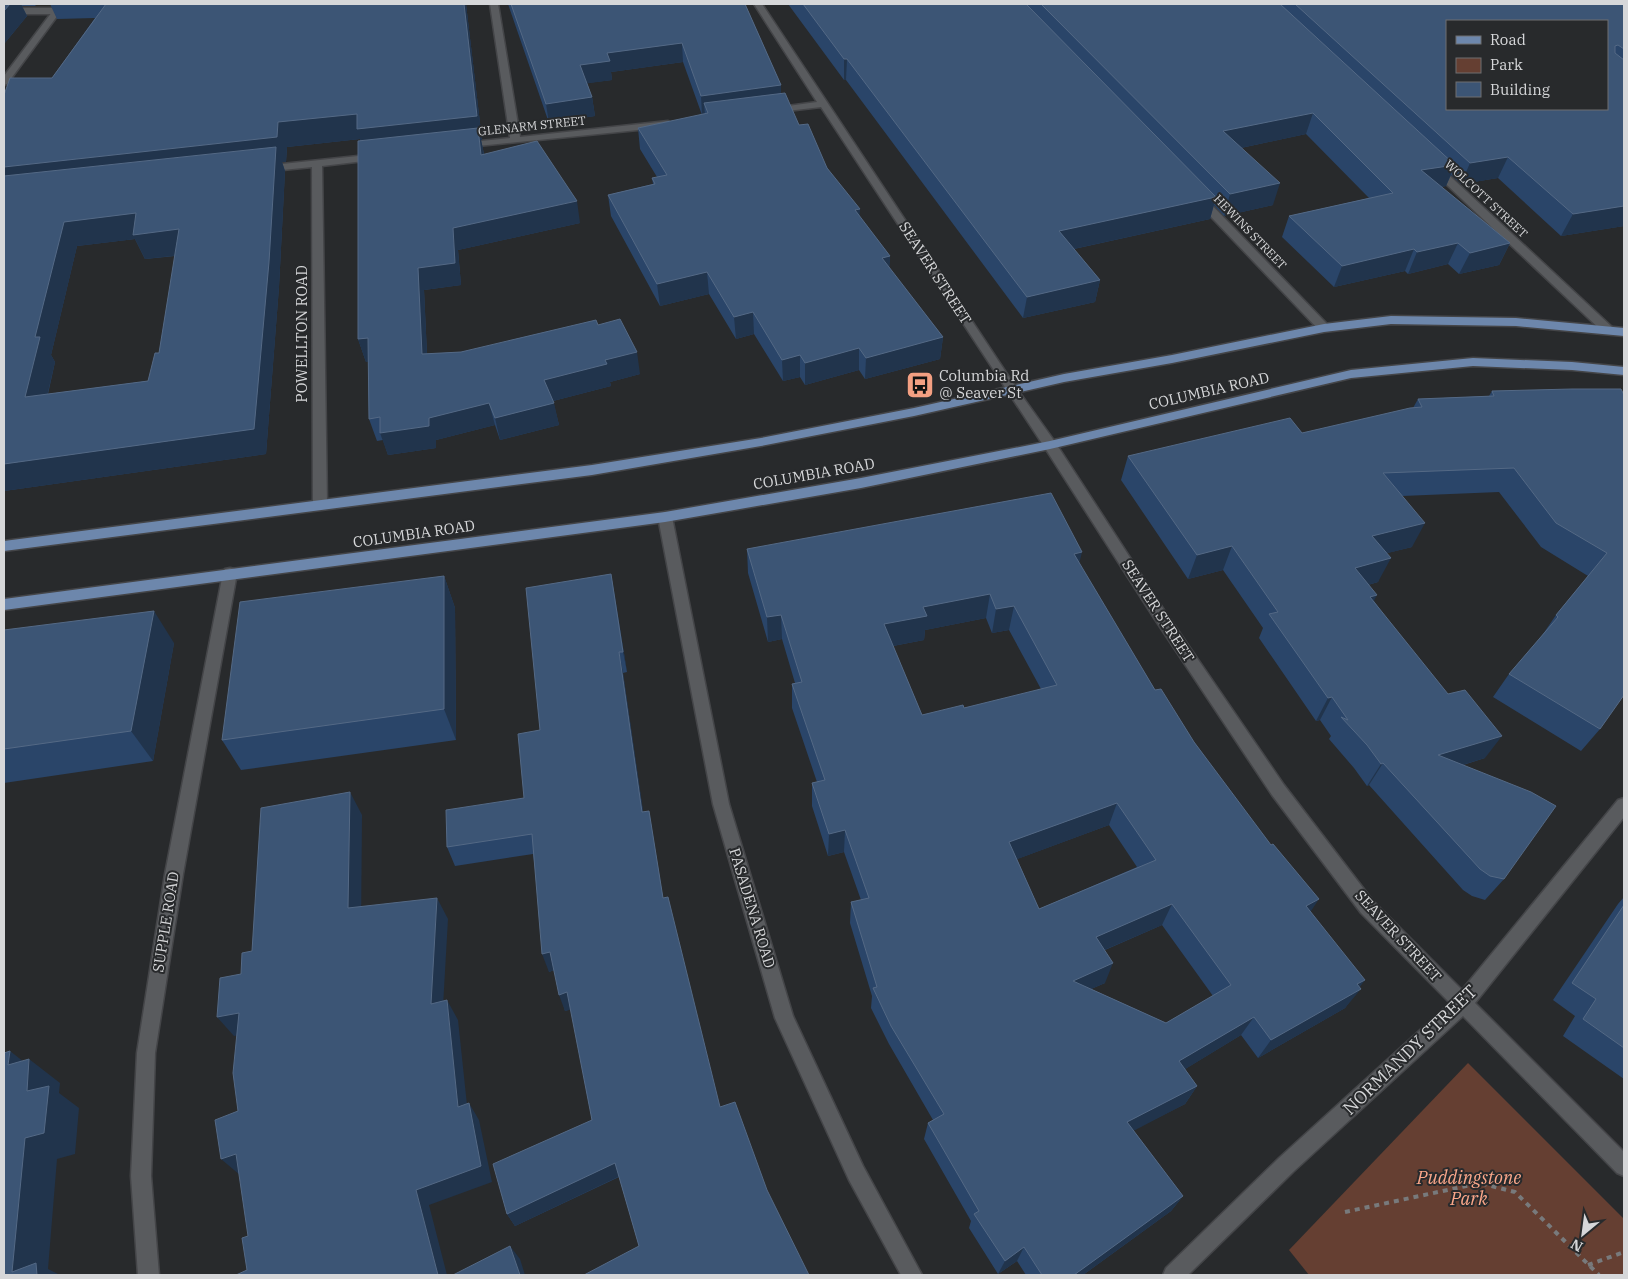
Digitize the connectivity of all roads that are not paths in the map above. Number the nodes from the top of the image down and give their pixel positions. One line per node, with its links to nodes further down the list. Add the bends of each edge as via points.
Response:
1 (494, 4): 9 (street)
2 (758, 4): 6 (street, SEAVER STREET)
3 (59, 8): 4 (street); 5 (street)
4 (4, 11)
5 (4, 82)
6 (823, 104): 7 (street); 20 (street, SEAVER STREET)
7 (765, 112)
8 (679, 123): 9 (street, GLENARM STREET)
9 (515, 140): 10 (street, GLENARM STREET)
10 (455, 147)
11 (386, 156): 13 (street)
12 (1428, 161): 17 (street, WOLCOTT STREET)
13 (317, 164): 14 (street); 22 (street, POWELLTON ROAD)
14 (257, 170)
15 (1191, 189): 16 (street, HEWINS STREET)
16 (1324, 328): 17 (main road, via 1391,320 1516,322); 20 (main road)
17 (1608, 330): 18 (main road)
18 (1624, 332)
19 (1624, 371): 21 (main road, COLUMBIA ROAD, via 1473,362 1351,374)
20 (1011, 389): 21 (street, SEAVER STREET); 22 (main road, via 771,440 592,470)
21 (1050, 444): 23 (main road, COLUMBIA ROAD, via 862,483); 28 (street, SEAVER STREET, via 1159,614 1278,790 1367,906)
22 (320, 504): 24 (main road)
23 (665, 516): 25 (main road, COLUMBIA ROAD); 31 (street, PASADENA ROAD, via 721,804 784,1018 856,1173)
24 (4, 546)
25 (230, 573): 26 (main road, COLUMBIA ROAD); 30 (street, SUPPLE ROAD, via 174,874 146,1053 141,1176)
26 (4, 605)
27 (1624, 805): 28 (street, NORMANDY STREET)
28 (1463, 1004): 29 (street, SEAVER STREET); 32 (street, NORMANDY STREET, via 1286,1165)
29 (1624, 1166)
30 (148, 1275)
31 (912, 1275)
32 (1173, 1275)

